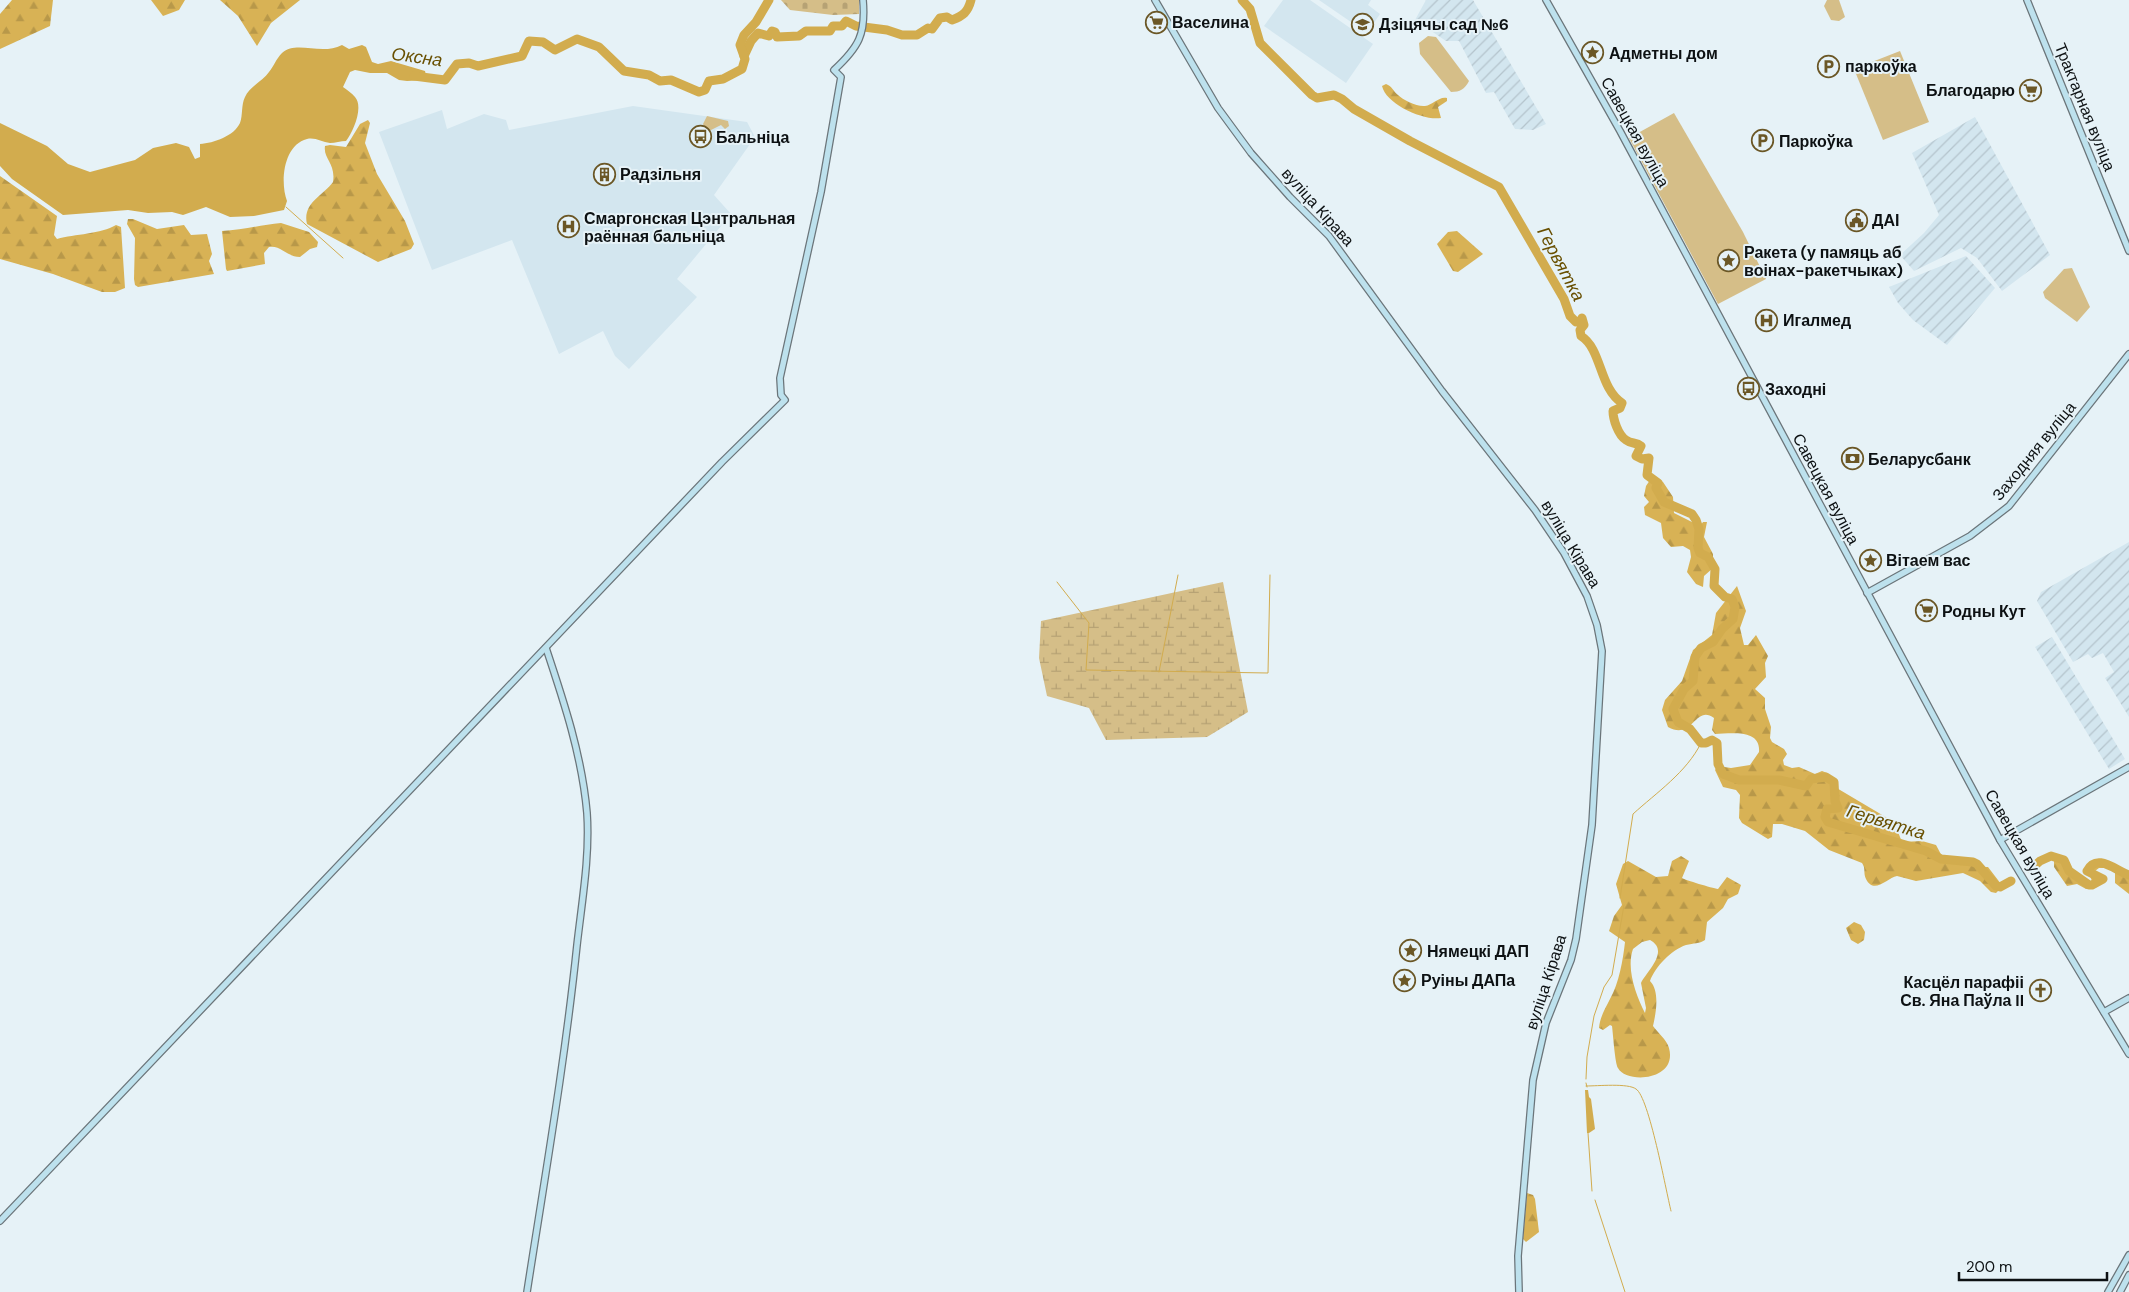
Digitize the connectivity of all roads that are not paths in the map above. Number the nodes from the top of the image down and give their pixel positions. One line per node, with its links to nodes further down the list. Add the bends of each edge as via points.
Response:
1 (863, 0): 8 (street, via 863,30 854,49 834,70 841,78 835,116 780,378 785,400)
2 (1155, 0): 18 (street, вуліца Кірава, via 1218,108 1251,153 1329,236 1442,391 1535,510 1564,553 1587,596 1597,625 1602,651 1589,854 1575,946 1546,1023 1533,1080 1518,1256)
3 (1546, 0): 7 (street, Савецкая вуліца, via 1620,131)
4 (2027, 0): 5 (street, Трактарная вуліца)
5 (2129, 251)
6 (2129, 354): 7 (street, Заходняя вуліца, via 2009,506 1970,536)
7 (1867, 593): 10 (street, Савецкая вуліца)
8 (546, 648): 14 (street); 17 (street, via 582,775 587,814 586,857 571,1006)
9 (2129, 768): 10 (street)
10 (2000, 840): 12 (street, Савецкая вуліца)
11 (2129, 998): 12 (street)
12 (2104, 1012): 13 (street, Савецкая вуліца)
13 (2129, 1054)
14 (0, 1221)
15 (2129, 1255): 19 (street)
16 (2129, 1276): 20 (street)
17 (527, 1292)
18 (1519, 1292)
19 (2108, 1292)
20 (2120, 1292)

